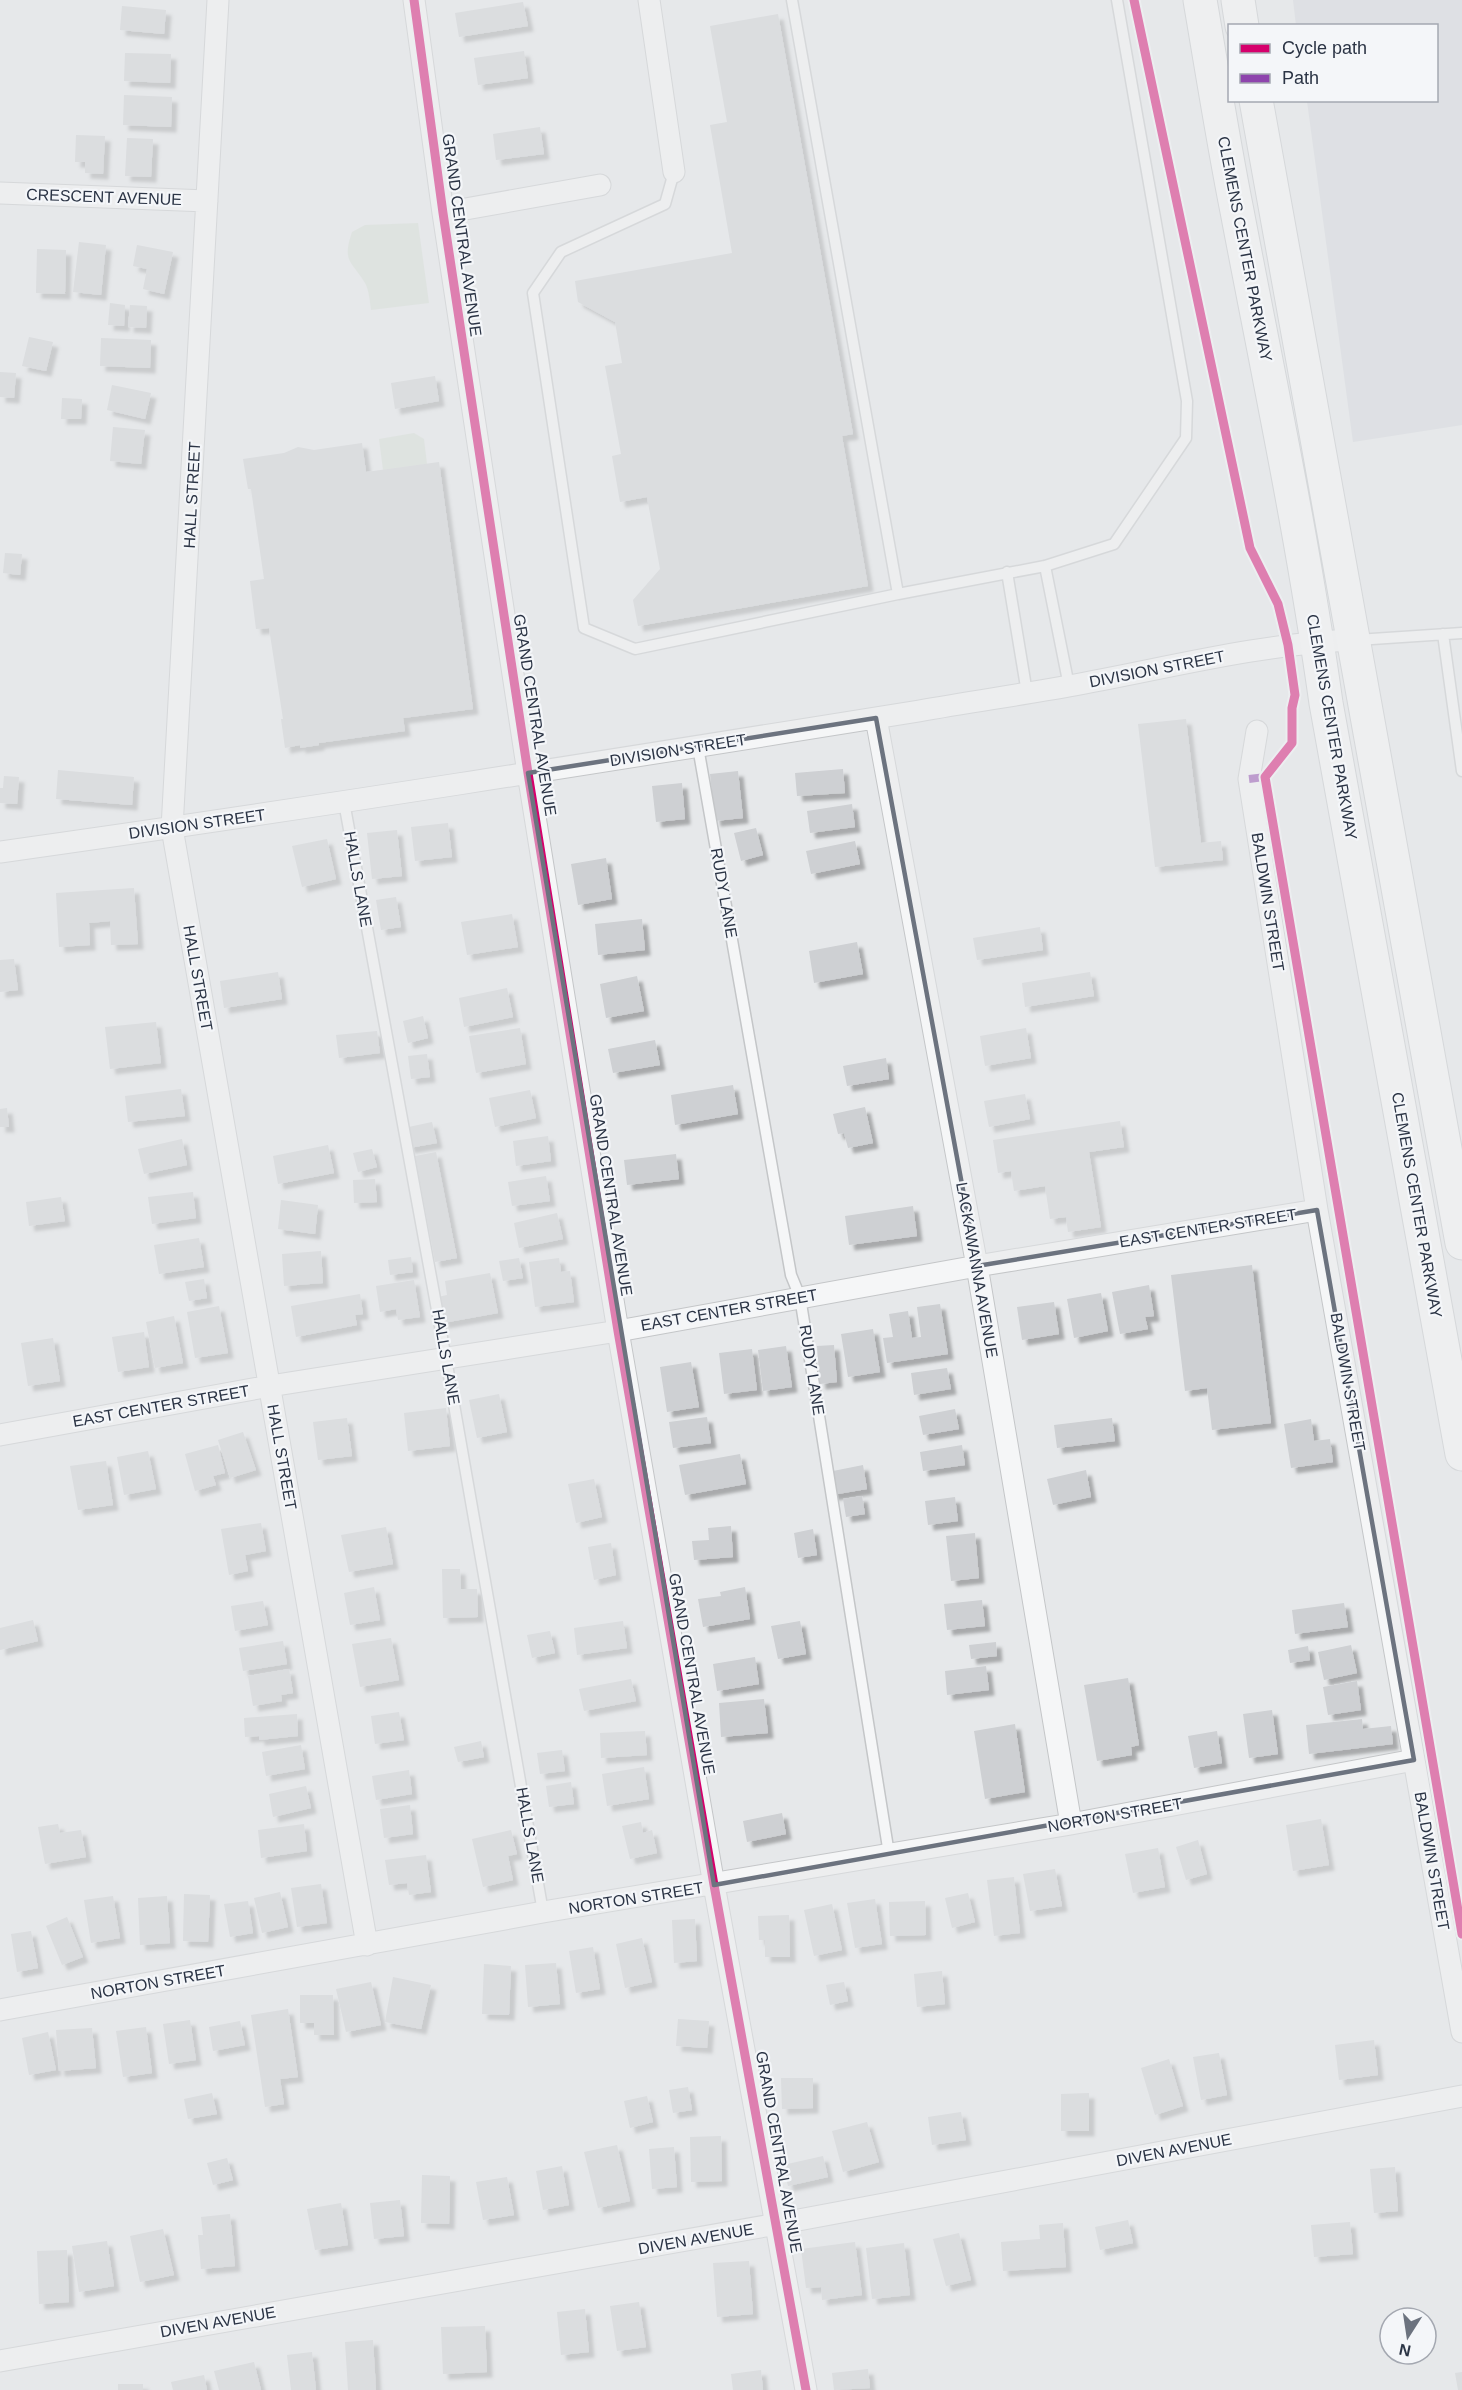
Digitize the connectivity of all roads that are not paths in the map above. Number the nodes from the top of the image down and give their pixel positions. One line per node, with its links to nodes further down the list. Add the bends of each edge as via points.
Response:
1 (218, 0): 13 (street, HALL STREET)
2 (414, 0): 14 (street, GRAND CENTRAL AVENUE)
3 (649, 0): 10 (street)
4 (792, 0): 17 (lane)
5 (1118, 0): 15 (lane, via 1187,401 1186,438 1114,544)
6 (1200, 0): 21 (main road, CLEMENS CENTER PARKWAY)
7 (1238, 0): 8 (main road)
8 (1242, 24)
9 (1256, 102): 20 (main road)
10 (674, 172): 17 (lane, via 665,204 561,252 533,294 584,628 635,649)
11 (600, 185): 14 (street)
12 (0, 194): 13 (street, CRESCENT AVENUE)
13 (207, 201): 30 (street, HALL STREET)
14 (443, 213): 28 (street, GRAND CENTRAL AVENUE)
15 (1045, 566): 16 (lane); 22 (lane)
16 (1007, 572): 17 (lane); 23 (lane)
17 (898, 594)
18 (1462, 633): 19 (lane)
19 (1443, 634): 20 (lane); 27 (lane)
20 (1354, 640): 21 (street, DIVISION STREET); 33 (main road)
21 (1318, 642): 22 (street, DIVISION STREET, via 1220,655); 40 (main road, CLEMENS CENTER PARKWAY)
22 (1069, 686): 23 (street, DIVISION STREET)
23 (1027, 693): 24 (street, DIVISION STREET)
24 (876, 718): 26 (street, DIVISION STREET); 34 (street, LACKAWANNA AVENUE)
25 (1257, 731): 32 (street, BALDWIN STREET, via 1249,779)
26 (699, 747): 28 (street, DIVISION STREET); 35 (lane, RUDY LANE, via 791,1275)
27 (1462, 771)
28 (528, 773): 29 (street, DIVISION STREET); 36 (street, GRAND CENTRAL AVENUE)
29 (344, 802): 30 (street, DIVISION STREET); 37 (lane, HALLS LANE)
30 (172, 828): 31 (street, DIVISION STREET); 38 (street, HALL STREET)
31 (0, 852)
32 (1317, 1210): 34 (street, EAST CENTER STREET); 41 (street, BALDWIN STREET)
33 (1462, 1243)
34 (977, 1266): 35 (street, EAST CENTER STREET); 42 (street, LACKAWANNA AVENUE)
35 (800, 1297): 36 (street, EAST CENTER STREET); 43 (lane, RUDY LANE)
36 (618, 1330): 37 (street, EAST CENTER STREET); 44 (street, GRAND CENTRAL AVENUE)
37 (446, 1359): 38 (street, EAST CENTER STREET); 45 (lane, HALLS LANE)
38 (270, 1386): 39 (street, EAST CENTER STREET); 46 (street, HALL STREET)
39 (0, 1435)
40 (1462, 1454)
41 (1414, 1760): 42 (street, NORTON STREET); 48 (street, BALDWIN STREET)
42 (1071, 1824): 43 (street, NORTON STREET)
43 (890, 1854): 44 (street, NORTON STREET)
44 (714, 1885): 45 (street, NORTON STREET); 50 (street, GRAND CENTRAL AVENUE)
45 (543, 1912): 46 (street, NORTON STREET)
46 (367, 1945): 47 (street, NORTON STREET)
47 (0, 2010)
48 (1462, 2032)
49 (1462, 2096): 50 (street, DIVEN AVENUE)
50 (777, 2224): 51 (street, DIVEN AVENUE); 52 (street, GRAND CENTRAL AVENUE)
51 (0, 2361)
52 (806, 2390)

